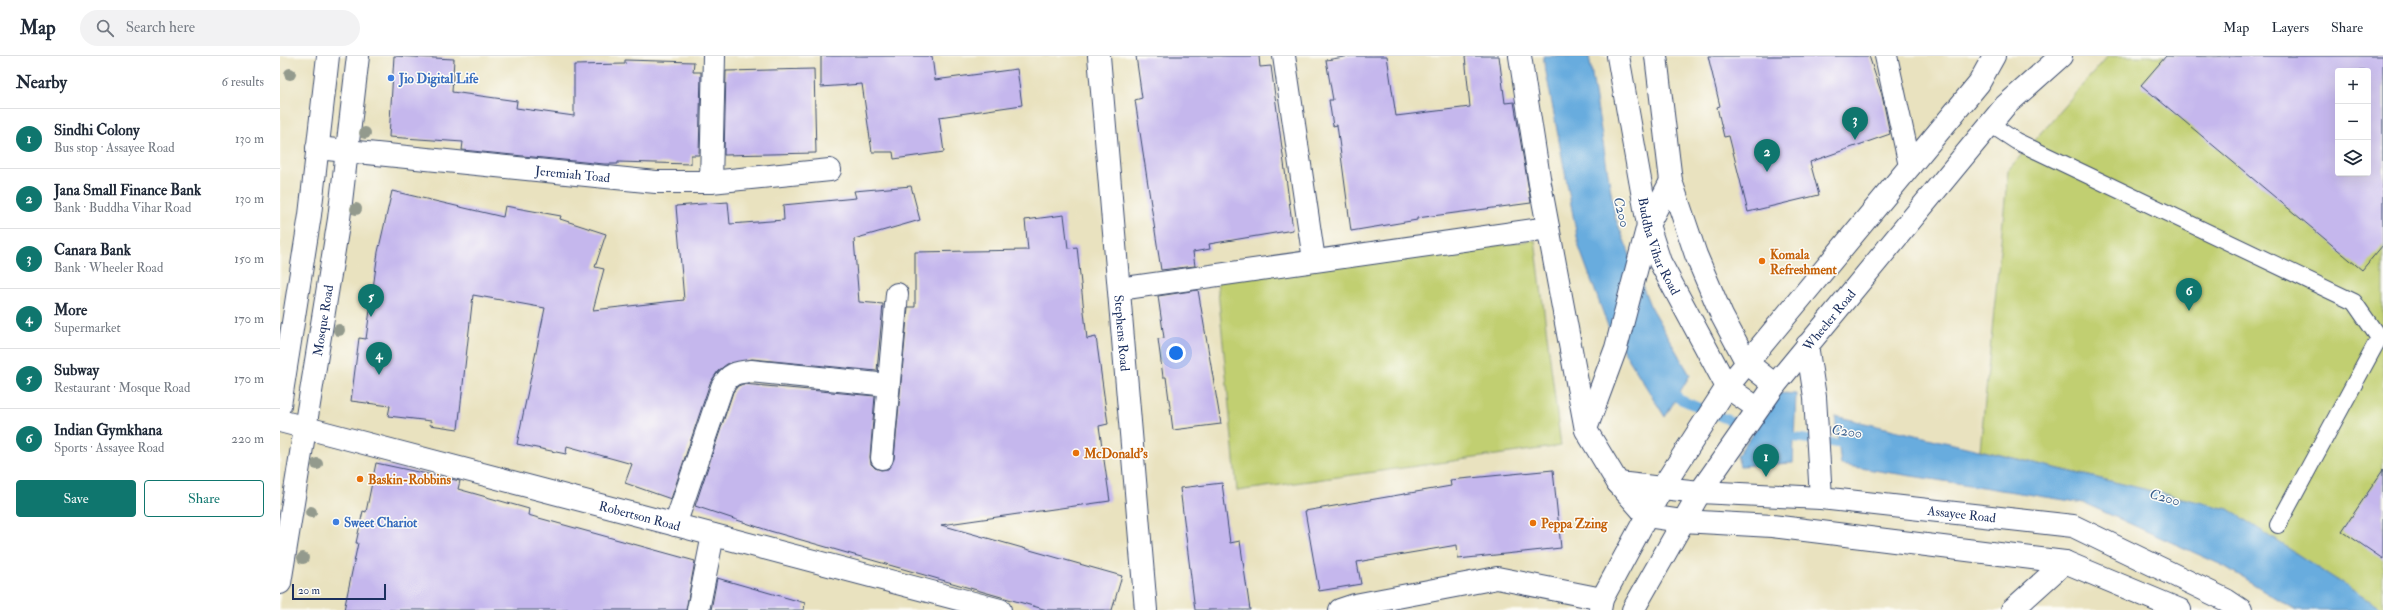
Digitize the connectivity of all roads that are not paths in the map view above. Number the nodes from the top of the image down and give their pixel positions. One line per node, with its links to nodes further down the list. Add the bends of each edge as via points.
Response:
1 (328, 56): 17 (street)
2 (358, 56): 18 (street, Mosque Road)
3 (714, 56): 22 (street)
4 (1099, 56): 26 (street, Stephens Road)
5 (1284, 56): 25 (street)
6 (1520, 56): 24 (street)
7 (1618, 56): 23 (street, Buddha Vihar Road)
8 (1656, 56): 21 (street)
9 (1886, 56): 19 (street)
10 (1994, 56): 14 (street)
11 (2000, 56): 14 (street)
12 (2045, 56): 15 (street)
13 (2061, 56): 15 (street, Wheeler Road)
14 (1979, 83): 19 (street)
15 (2005, 106): 16 (street, Wheeler Road)
16 (1990, 124): 28 (street, Wheeler Road); 46 (lane, via 2016,141 2354,302 2379,338)
17 (317, 148): 18 (street, Jeremiah Toad); 33 (street, via 310,215)
18 (347, 150): 22 (street, Jeremiah Toad, via 656,182); 36 (street, Mosque Road, via 339,219)
19 (1910, 166): 29 (street)
20 (830, 170): 22 (street, Jeremiah Toad)
21 (1671, 181): 23 (street); 29 (street, via 1696,255 1722,316)
22 (711, 182)
23 (1648, 225): 32 (street, Buddha Vihar Road, via 1660,262); 37 (street, via 1616,348)
24 (1548, 228): 25 (street); 37 (street)
25 (1314, 260): 26 (street)
26 (1119, 288): 53 (street, Stephens Road)
27 (897, 294): 31 (street)
28 (1807, 345): 30 (street, Wheeler Road); 42 (street, via 1815,397)
29 (1747, 363): 30 (street); 32 (street)
30 (1775, 384): 34 (street, Wheeler Road)
31 (888, 385): 38 (street); 45 (street, via 751,371 738,372 727,377)
32 (1723, 393): 34 (street, Buddha Vihar Road); 40 (street)
33 (280, 405)
34 (1755, 411): 41 (street, Wheeler Road)
35 (280, 421): 36 (street, Robertson Road)
36 (306, 428): 45 (street, Robertson Road); 49 (street, Mosque Road)
37 (1586, 430): 39 (street)
38 (882, 458)
39 (1618, 483): 40 (street, Assayee Road); 43 (street)
40 (1662, 488): 41 (street, Assayee Road); 43 (street)
41 (1700, 492): 42 (street, Assayee Road); 44 (street, Wheeler Road)
42 (1821, 498): 58 (street, Assayee Road, via 2073,526 2226,600)
43 (1647, 516): 44 (street); 50 (street)
44 (1682, 521): 48 (street, via 1772,526); 55 (street, Wheeler Road)
45 (674, 525): 47 (street, Robertson Road)
46 (2278, 525)
47 (713, 535): 51 (street); 52 (street, Robertson Road)
48 (2065, 562): 56 (street); 57 (street)
49 (280, 583)
50 (1601, 605): 54 (street, via 1497,578)
51 (698, 610)
52 (1000, 610)
53 (1146, 610)
54 (1340, 610)
55 (1633, 610)
56 (2012, 610)
57 (2180, 610)
58 (2241, 610)

